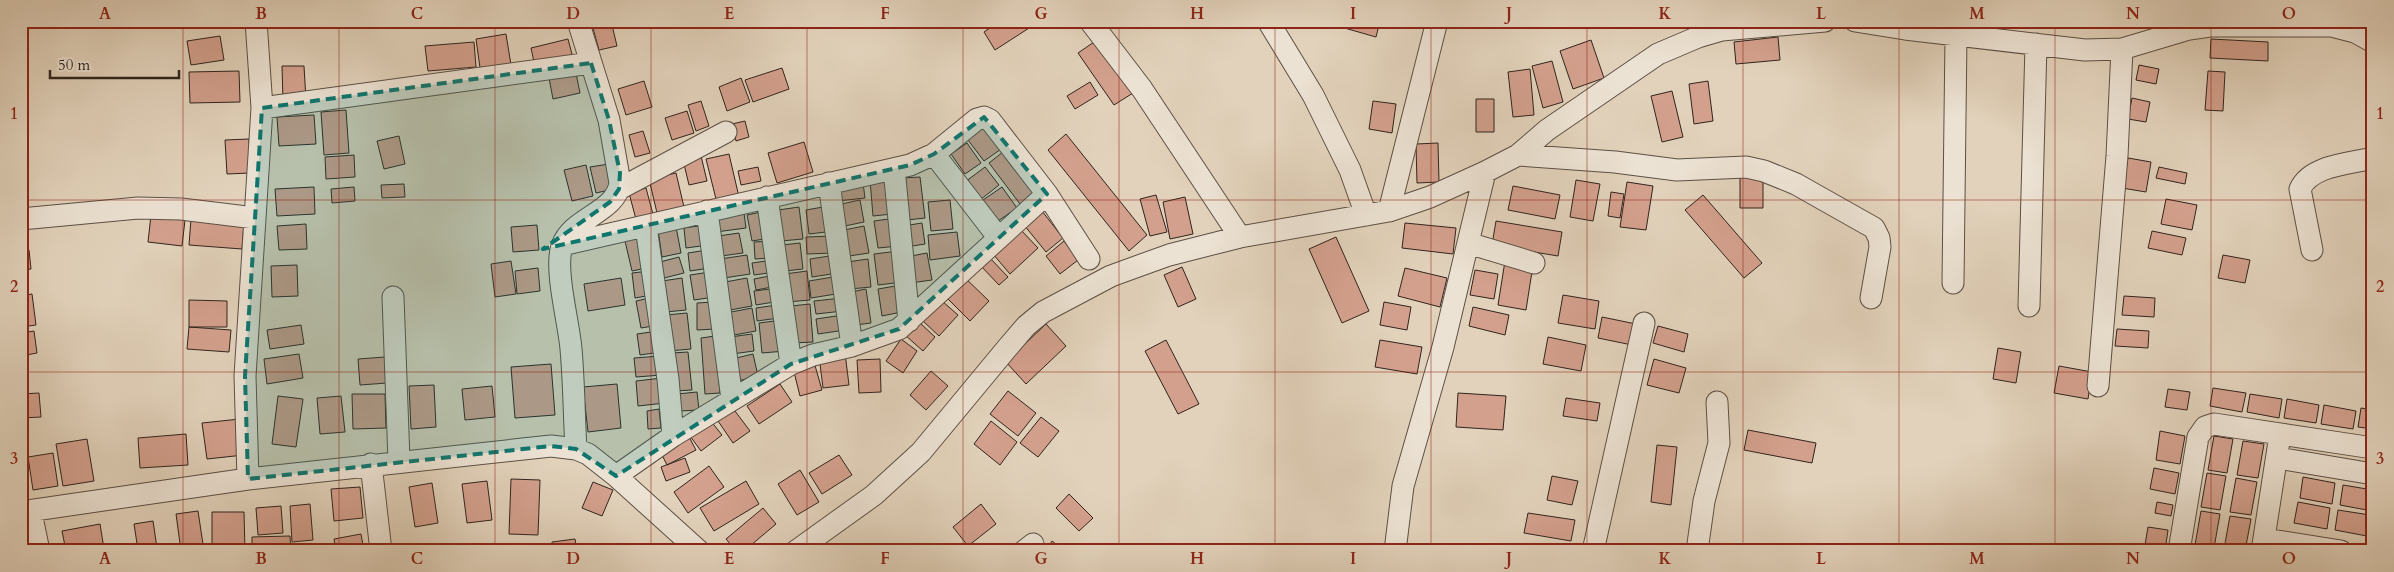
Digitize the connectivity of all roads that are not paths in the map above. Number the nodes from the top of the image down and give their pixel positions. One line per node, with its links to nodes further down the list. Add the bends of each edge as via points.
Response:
1 (256, 21): 14 (street)
2 (578, 21): 13 (street)
3 (1090, 21): 32 (street, via 1142,89)
4 (1268, 21): 27 (street, via 1314,95 1350,170)
5 (1438, 21): 25 (street)
6 (1825, 21): 8 (street)
7 (1855, 21): 9 (street)
8 (1722, 26): 17 (street, via 1658,54 1546,130)
9 (1956, 35): 11 (street); 38 (street)
10 (2373, 42): 12 (street, via 2355,32 2332,26 2210,26)
11 (2036, 44): 12 (street, via 2085,50); 41 (street)
12 (2122, 49): 46 (street, via 2117,156)
13 (591, 62): 14 (street); 22 (street, via 620,172)
14 (262, 108): 28 (street)
15 (726, 132): 22 (street)
16 (934, 154): 19 (street); 23 (street, via 977,119 984,117 990,120); 31 (street)
17 (1518, 155): 20 (street); 40 (street, via 1677,170 1746,168 1772,174 1874,228 1880,238 1880,247)
18 (2373, 158): 35 (street, via 2313,173 2304,180 2300,189)
19 (894, 169): 21 (street); 42 (street)
20 (1485, 172): 25 (street); 33 (street)
21 (829, 183): 24 (street); 44 (street)
22 (619, 189): 34 (street, via 610,202 575,228)
23 (1047, 194): 31 (street); 36 (street)
24 (768, 197): 26 (street); 45 (street)
25 (1389, 211): 27 (street)
26 (707, 212): 30 (street); 47 (street)
27 (1366, 215): 32 (street)
28 (255, 218): 29 (street, via 181,209 138,208); 58 (street, via 245,376)
29 (21, 220)
30 (646, 227): 34 (street); 50 (street)
31 (998, 237): 42 (street)
32 (1240, 237): 64 (street, via 1169,255 1111,276 1043,312 1026,326 922,452 874,495)
33 (1468, 243): 37 (street); 65 (street, via 1403,486)
34 (562, 245): 51 (street, via 560,261 571,348)
35 (2312, 250)
36 (1089, 259)
37 (1534, 263)
38 (1953, 283)
39 (393, 297): 54 (street)
40 (1872, 298)
41 (2029, 306)
42 (909, 321): 44 (street, via 882,336)
43 (1644, 323): 66 (street)
44 (852, 346): 45 (street)
45 (791, 364): 47 (street)
46 (2098, 386)
47 (732, 399): 50 (street)
48 (1717, 402): 67 (street, via 1718,442 1704,501)
49 (2280, 435): 52 (street); 53 (street); 68 (street, via 2214,424 2201,430)
50 (673, 436): 57 (street)
51 (576, 448): 54 (street, via 510,449); 57 (street)
52 (2373, 448)
53 (2278, 458): 56 (street); 60 (street)
54 (399, 461): 55 (street)
55 (370, 464): 58 (street); 62 (street)
56 (2373, 474)
57 (616, 476): 63 (street)
58 (248, 479): 59 (street)
59 (26, 512): 61 (street)
60 (2263, 545): 69 (street)
61 (39, 551)
62 (381, 551)
63 (699, 551)
64 (796, 551)
65 (1394, 551)
66 (1593, 551)
67 (1697, 551)
68 (2179, 551)
69 (2341, 551)

